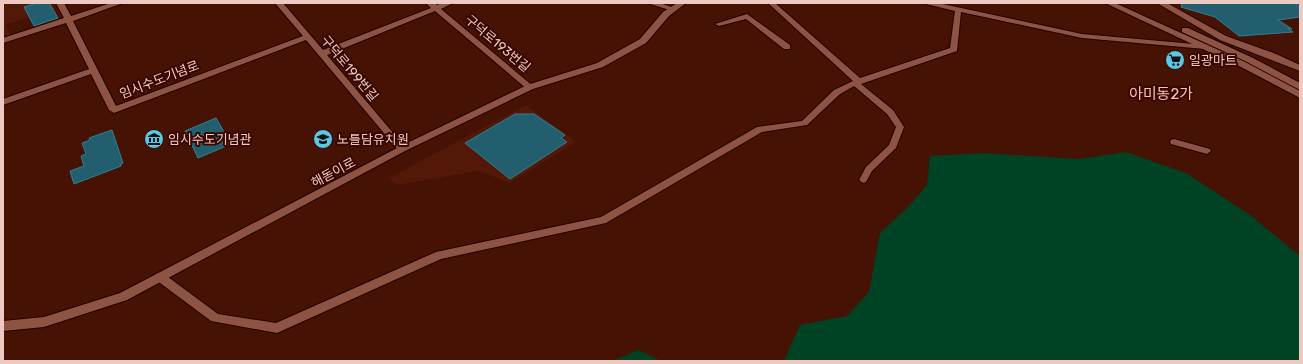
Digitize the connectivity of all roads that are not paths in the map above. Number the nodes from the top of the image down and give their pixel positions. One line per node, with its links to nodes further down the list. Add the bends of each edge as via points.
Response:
1 (60, 3): 15 (street, 임시수도기념로)
2 (119, 3): 15 (street)
3 (280, 3): 17 (street, 구덕로199번길)
4 (449, 3): 12 (street)
5 (651, 3): 13 (street)
6 (682, 3): 13 (street, 해돋이로)
7 (771, 3): 24 (lane)
8 (928, 3): 14 (lane)
9 (1109, 3): 20 (street)
10 (1126, 3): 26 (street, via 1250,60)
11 (1162, 3): 22 (street, via 1223,38)
12 (433, 6): 21 (street); 25 (street, 구덕로193번길)
13 (673, 9): 25 (street, 해돋이로, via 643,41 600,65)
14 (958, 11): 20 (lane, via 1082,36); 24 (lane, via 954,49)
15 (68, 19): 18 (street); 23 (street, 임시수도기념로)
16 (719, 24): 19 (lane, via 747,16)
17 (308, 37): 21 (street, 구덕로199번길); 23 (street, 임시수도기념로, via 114,110)
18 (3, 41)
19 (787, 47)
20 (1205, 47): 27 (street)
21 (322, 54): 30 (street, 구덕로199번길)
22 (1300, 68)
23 (94, 70): 28 (street)
24 (857, 83): 32 (lane, via 890,112 900,128 893,146 869,169); 33 (lane, via 837,92 804,123 760,129 603,220 439,255 277,328 215,318)
25 (530, 87): 30 (street, 해돋이로)
26 (1300, 87)
27 (1300, 96)
28 (3, 102)
29 (1174, 142): 31 (lane)
30 (402, 149): 33 (street, 해돋이로)
31 (1207, 152)
32 (863, 180)
33 (160, 277): 34 (street, 해돋이로, via 122,297 44,322)
34 (3, 326)

